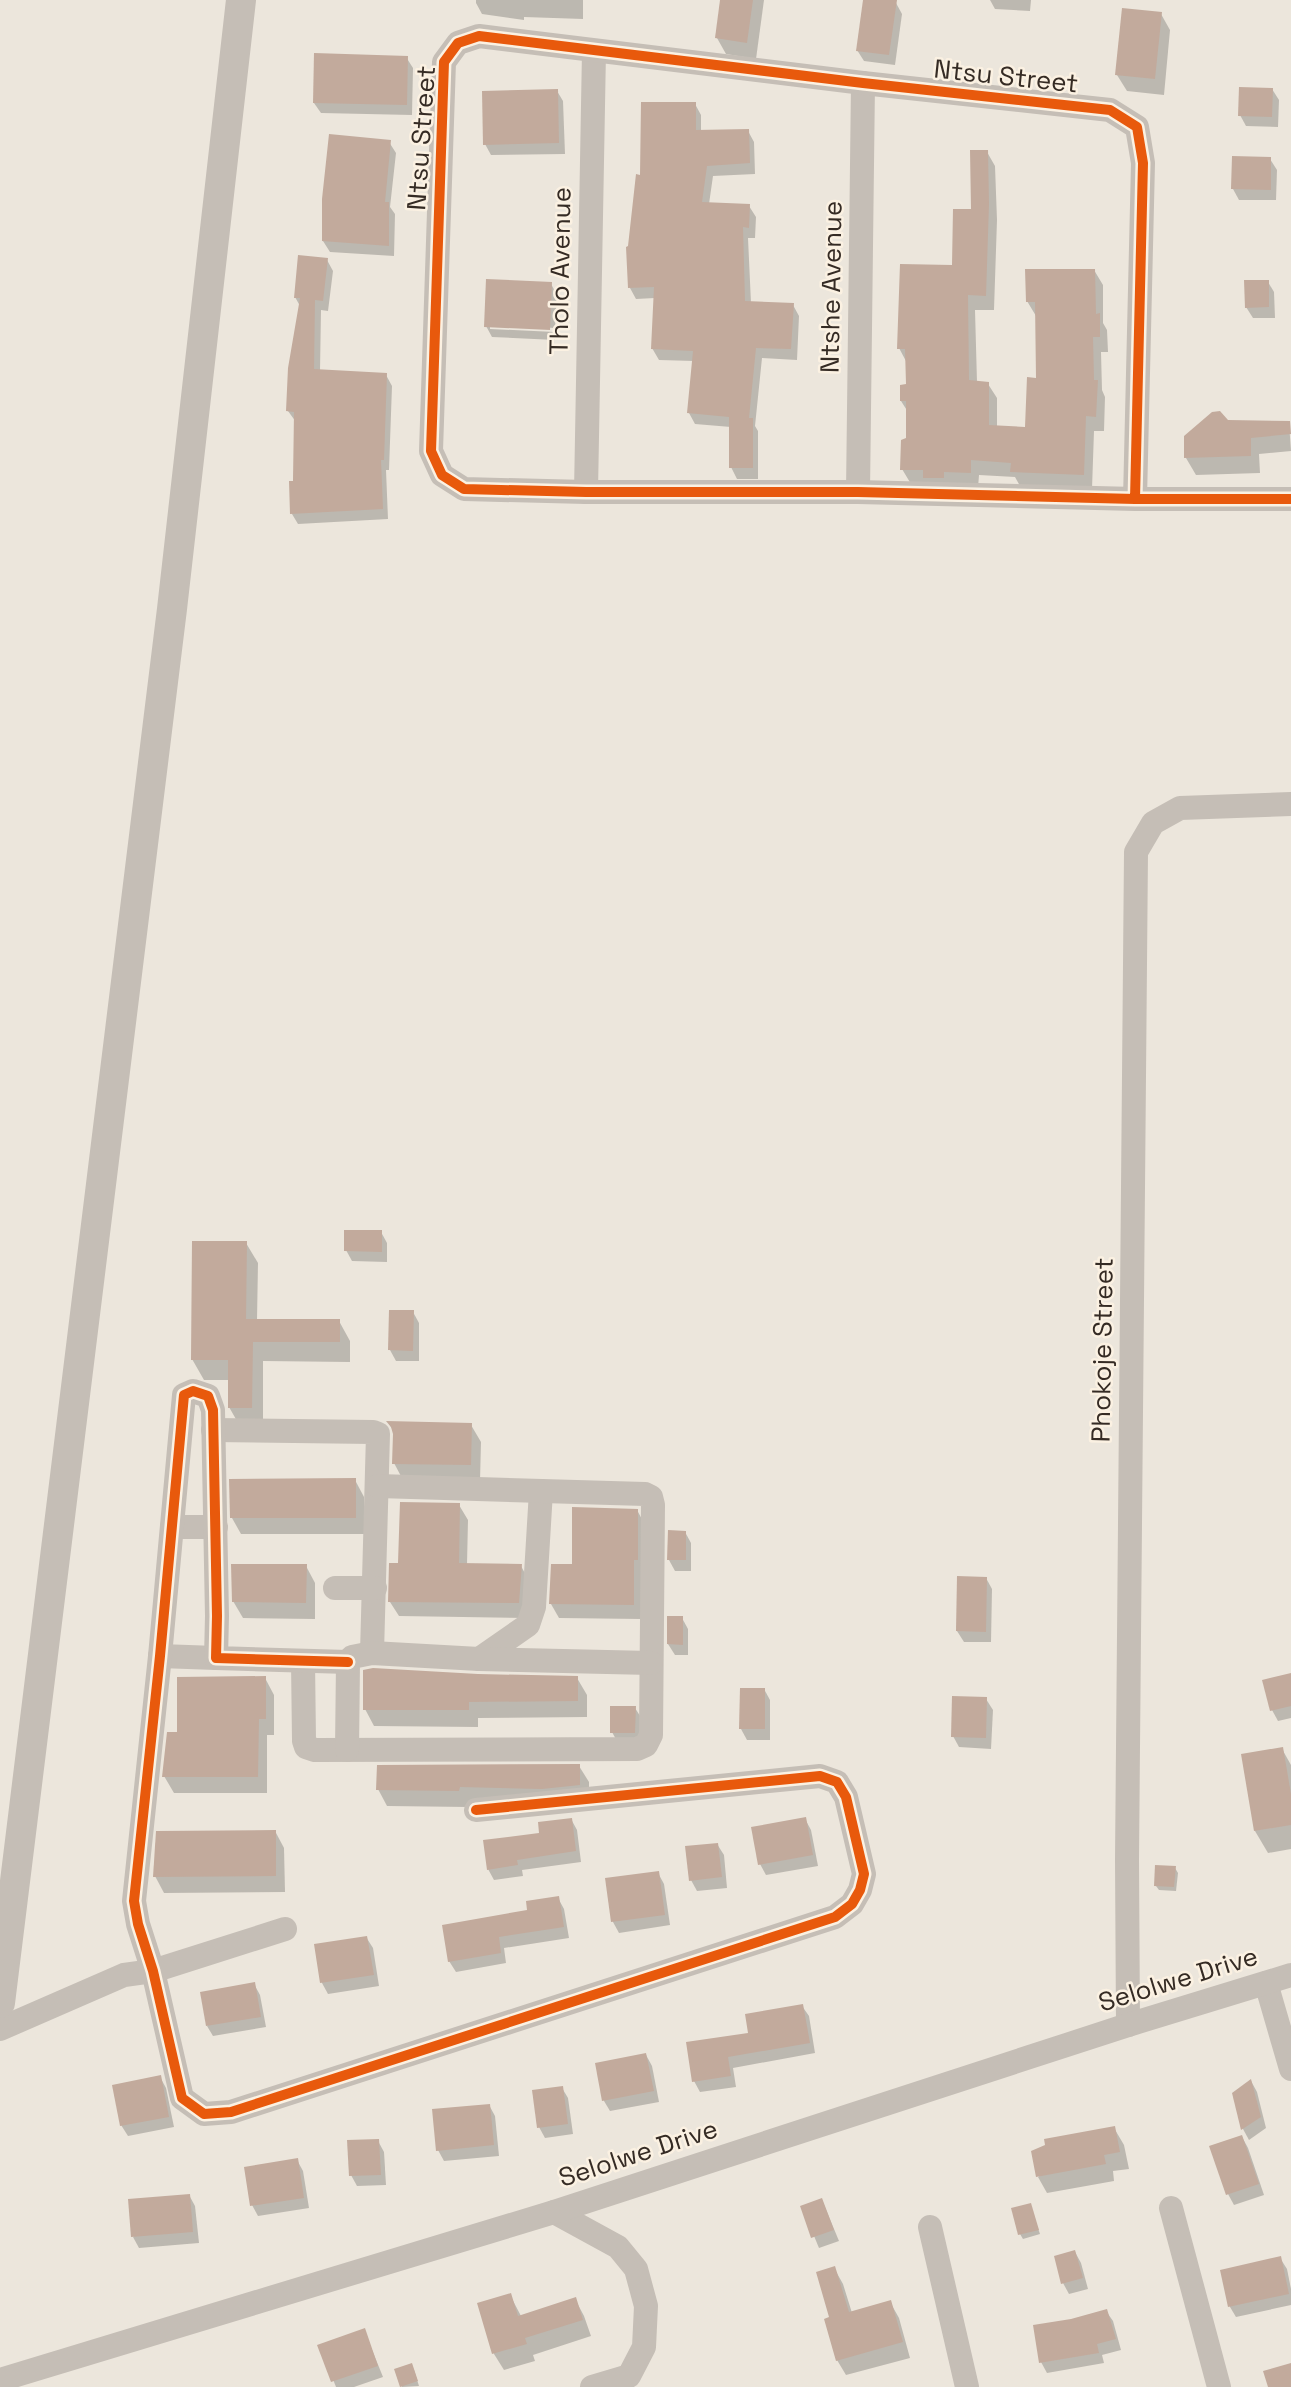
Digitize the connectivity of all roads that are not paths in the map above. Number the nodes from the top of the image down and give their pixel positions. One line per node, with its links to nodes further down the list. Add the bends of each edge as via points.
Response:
1 (241, 0): 29 (street, via 172,609)
2 (594, 51): 3 (street, Ntsu Street); 4 (street, Tholo Avenue); 4 (street, Ntsu Street, via 480,36 458,43 444,62 431,451 442,475 464,489)
3 (863, 83): 5 (street, Ntshe Avenue); 6 (street, Ntsu Street, via 1110,110 1137,127 1143,163)
4 (586, 492): 5 (street, Ntsu Street)
5 (858, 492): 6 (street, Ntsu Street)
6 (1135, 499): 7 (street, Ntsu Street)
7 (1291, 499)
8 (1291, 804): 30 (street, Phokoje Street, via 1180,808 1153,823 1136,852)
9 (213, 1430): 10 (street, via 373,1432 378,1440); 12 (street, via 208,1396 193,1391 184,1395); 13 (street)
10 (378, 1486): 11 (street); 15 (street)
11 (541, 1491): 19 (street, via 534,1607 528,1625); 22 (street, via 651,1497)
12 (172, 1527): 13 (street); 17 (street)
13 (216, 1527): 18 (street)
14 (335, 1588): 15 (street)
15 (375, 1588): 16 (street)
16 (372, 1653): 19 (street); 21 (street)
17 (160, 1656): 18 (street); 26 (street, via 134,1901)
18 (216, 1658): 20 (street)
19 (479, 1659): 22 (street)
20 (303, 1661): 21 (street); 23 (street, via 306,1747)
21 (348, 1662): 23 (street)
22 (651, 1663): 23 (street, via 651,1735 646,1745 637,1749)
23 (347, 1750)
24 (476, 1810): 26 (street, via 820,1776 837,1782 846,1797 864,1874 852,1904 835,1917 231,2112 204,2114 182,2098)
25 (285, 1929): 26 (street)
26 (153, 1971): 31 (street, via 124,1975)
27 (1291, 1975): 28 (street, Selolwe Drive)
28 (1266, 1983): 30 (street, Selolwe Drive); 32 (street)
29 (0, 2003)
30 (1128, 2025): 34 (street, Selolwe Drive)
31 (0, 2029)
32 (1291, 2068)
33 (1171, 2208): 39 (street)
34 (554, 2212): 36 (street, Selolwe Drive); 37 (street, via 618,2248 636,2269 646,2306 644,2347 629,2376)
35 (930, 2227): 38 (street)
36 (0, 2380)
37 (592, 2387)
38 (967, 2387)
39 (1219, 2387)

